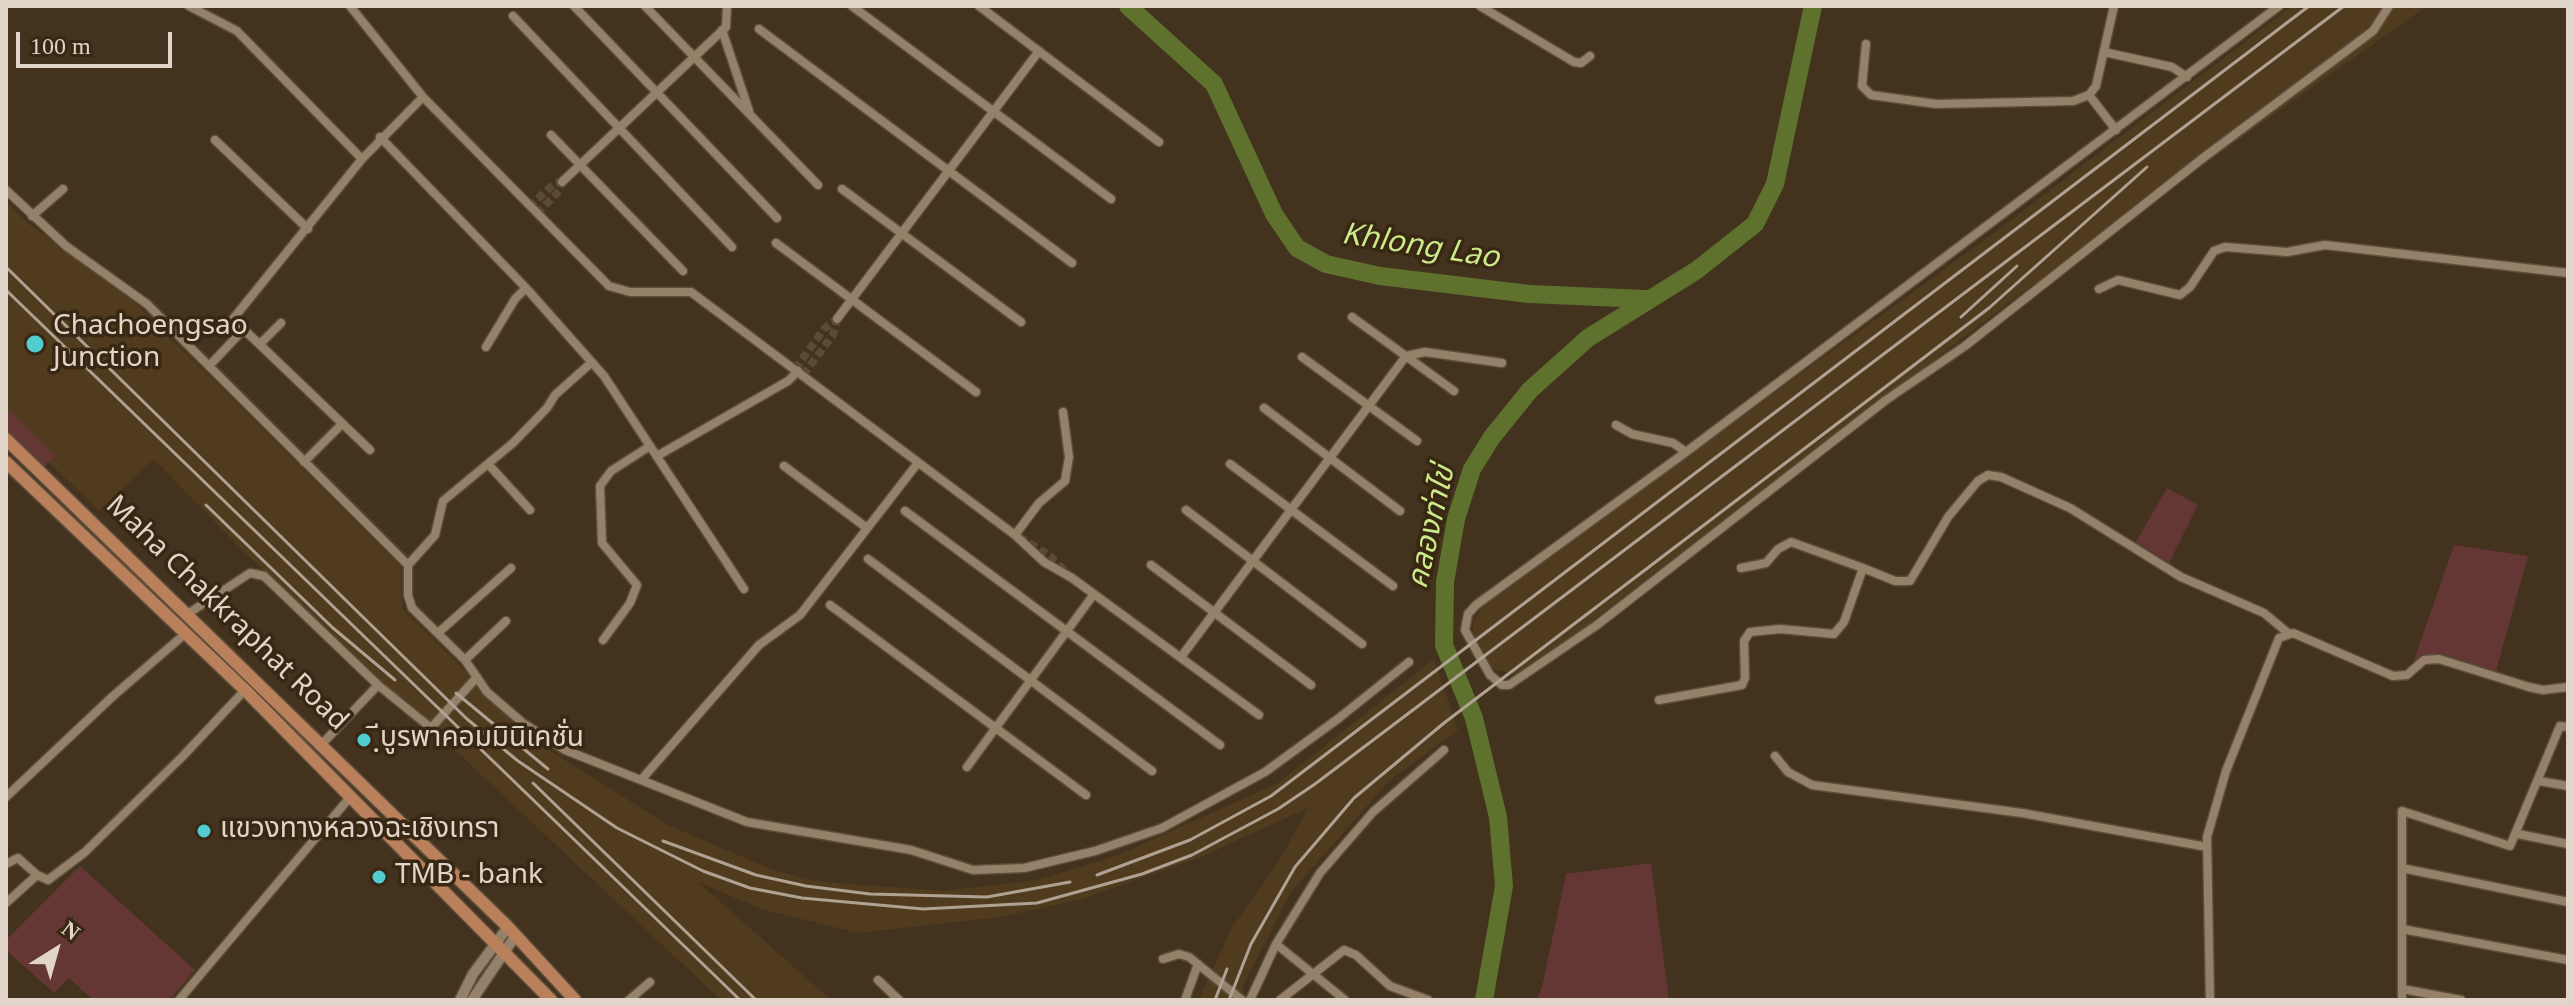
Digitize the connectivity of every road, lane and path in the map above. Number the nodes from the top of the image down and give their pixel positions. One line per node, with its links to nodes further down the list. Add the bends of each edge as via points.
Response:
1 (189, 6): 34 (street, via 237,31)
2 (350, 6): 25 (street)
3 (574, 6): 23 (street)
4 (645, 6): 20 (street)
5 (719, 6): 14 (street)
6 (727, 6): 14 (street)
7 (852, 6): 26 (street)
8 (979, 6): 18 (street)
9 (1480, 6): 21 (street, via 1574,62)
10 (2114, 6): 19 (street)
11 (2279, 6): 22 (street)
12 (2389, 6): 79 (street, via 2373,31 1597,625 1526,676 1509,685 1496,681 1465,630 1468,614)
13 (513, 16): 28 (street)
14 (729, 16): 16 (street)
15 (759, 29): 36 (street)
16 (722, 30): 20 (street); 27 (street)
17 (1866, 44): 24 (street, via 1863,90 1887,99 2021,104)
18 (1039, 51): 26 (street); 33 (street)
19 (2104, 52): 22 (street, via 2172,67); 24 (street)
20 (694, 56): 23 (street); 27 (street)
21 (1590, 56)
22 (2187, 77): 29 (street)
23 (656, 91): 28 (street); 44 (street)
24 (2089, 95): 29 (street)
25 (423, 97): 31 (street); 67 (street, via 609,286 630,292 691,292)
26 (993, 112): 36 (street); 42 (street)
27 (751, 115): 38 (street)
28 (618, 127): 35 (street); 48 (street)
29 (2116, 130): 79 (street)
30 (551, 135): 35 (street)
31 (380, 137): 34 (street); 52 (street)
32 (215, 140): 45 (street)
33 (1159, 142)
34 (362, 159): 45 (street)
35 (579, 164): 37 (street); 50 (street)
36 (949, 170): 46 (street); 49 (street)
37 (562, 182)
38 (818, 185)
39 (63, 189): 43 (street)
40 (842, 189): 46 (street)
41 (6, 190): 43 (street)
42 (1111, 199)
43 (32, 216): 66 (street, via 139,297)
44 (777, 218)
45 (308, 229): 59 (street, via 233,319)
46 (902, 233): 54 (street); 57 (street)
47 (776, 243): 54 (street)
48 (732, 247)
49 (1072, 263)
50 (683, 271)
51 (2568, 273): 53 (street, via 2325,245 2287,252 2225,247 2214,251 2180,295 2118,280)
52 (526, 288): 61 (street); 64 (street)
53 (2099, 289)
54 (852, 299): 56 (street); 69 (street)
55 (1352, 317): 62 (street)
56 (837, 319)
57 (1021, 322)
58 (281, 323): 60 (street)
59 (244, 329): 60 (street); 66 (street)
60 (260, 344): 73 (street)
61 (486, 347)
62 (1406, 356): 65 (street, via 1425,352); 68 (street); 70 (street)
63 (1302, 357): 70 (street)
64 (592, 362): 77 (street); 86 (street)
65 (1502, 363)
66 (209, 366): 83 (street)
67 (798, 371): 80 (street); 84 (street)
68 (1454, 391)
69 (976, 392)
70 (1369, 406): 76 (street); 81 (street)
71 (1264, 408): 81 (street)
72 (1063, 412): 94 (street, via 1069,457 1065,481 1039,503)
73 (342, 424): 78 (street); 83 (street)
74 (1616, 425): 79 (street)
75 (6, 439): 106 (main road, Maha Chakkraphat Road)
76 (1417, 441)
77 (650, 446): 80 (street); 113 (street, via 611,471 600,486 602,543 637,585)
78 (370, 450)
79 (1686, 452)
80 (657, 456): 103 (street)
81 (1330, 458): 91 (street); 92 (street)
82 (6, 462): 110 (main road, Maha Chakkraphat Road)
83 (304, 462): 97 (street)
84 (917, 464): 93 (street); 94 (street)
85 (1230, 464): 91 (street)
86 (489, 465): 88 (street); 97 (street, via 443,501 435,535)
87 (784, 466): 93 (street)
88 (530, 510)
89 (1186, 510): 96 (street)
90 (905, 511): 109 (street)
91 (1290, 511): 96 (street); 102 (street)
92 (1400, 511)
93 (867, 528): 134 (street, via 800,615 759,645)
94 (1015, 535): 104 (street, via 1044,562)
95 (868, 559): 119 (street)
96 (1252, 562): 107 (street); 114 (street)
97 (408, 565): 111 (street, via 412,608)
98 (1151, 565): 107 (street)
99 (511, 568): 111 (street)
100 (1741, 568): 101 (street, via 1766,563 1791,542)
101 (1863, 568): 112 (street, via 1910,581 1948,517 1978,481 1994,475 2070,508 2181,577 2264,613); 124 (street, via 1834,634 1750,632 1744,641 1742,685)
102 (1393, 586)
103 (744, 589)
104 (1094, 594): 109 (street); 115 (street)
105 (830, 605): 127 (street)
106 (189, 613): 120 (street, via 250,573 264,576); 128 (main road, Maha Chakkraphat Road)
107 (1214, 613): 115 (street); 121 (street)
108 (506, 621): 116 (street)
109 (1068, 630): 119 (street); 129 (street)
110 (186, 633): 123 (main road, Maha Chakkraphat Road); 139 (street)
111 (438, 633): 116 (street)
112 (2288, 633): 122 (street, via 2393,676 2407,675 2429,658 2543,690); 142 (street, via 2274,645 2261,676 2226,771)
113 (603, 640)
114 (1362, 644)
115 (1181, 657): 125 (street)
116 (465, 660): 118 (street)
117 (1409, 662): 134 (street, via 1265,772 1198,810 1095,851 1024,868 973,870 911,850 747,822)
118 (477, 677): 120 (street, via 431,728); 134 (street, via 487,692 565,750)
119 (1031, 679): 127 (street); 133 (street)
120 (378, 685): 128 (street)
121 (1311, 685)
122 (2568, 687)
123 (245, 690): 138 (main road, Maha Chakkraphat Road); 145 (street, via 85,852 48,880)
124 (1659, 700)
125 (1259, 715)
126 (2568, 727): 135 (street, via 2560,726)
127 (995, 728): 132 (street); 137 (street)
128 (322, 744): 149 (main road, Maha Chakkraphat Road)
129 (1220, 745)
130 (1444, 750): 150 (street, via 1342,845)
131 (1775, 756): 142 (street, via 1788,772 1812,785 2022,813)
132 (967, 767)
133 (1152, 771)
134 (641, 780)
135 (2539, 781): 136 (street); 140 (street)
136 (2568, 786)
137 (1086, 795)
138 (351, 796): 151 (main road, Maha Chakkraphat Road); 159 (street)
139 (6, 797)
140 (2518, 834): 141 (street); 144 (street, via 2510,846 2402,811)
141 (2568, 844)
142 (2207, 847): 172 (street)
143 (6, 864): 145 (street, via 18,858)
144 (2402, 868): 146 (street); 148 (street)
145 (37, 875): 147 (street)
146 (2568, 902)
147 (6, 903)
148 (2402, 929): 153 (street); 158 (street)
149 (512, 931): 151 (street); 163 (main road, Maha Chakkraphat Road)
150 (1276, 944): 155 (street); 168 (street)
151 (501, 947): 160 (street); 161 (street); 162 (main road, Maha Chakkraphat Road)
152 (1163, 959): 154 (street, via 1179,954)
153 (2568, 960)
154 (1198, 964): 166 (street); 167 (street)
155 (1311, 974): 169 (street); 170 (street); 171 (street, via 1344,950 1390,986)
156 (878, 980): 165 (street)
157 (650, 982): 164 (street)
158 (2402, 989): 173 (street); 174 (street)
159 (179, 1000)
160 (460, 1000)
161 (472, 1000)
162 (551, 1000)
163 (575, 1000)
164 (629, 1000)
165 (899, 1000)
166 (1185, 1000)
167 (1242, 1000)
168 (1250, 1000)
169 (1280, 1000)
170 (1345, 1000)
171 (1428, 1000)
172 (2210, 1000)
173 (2402, 1000)
174 (2461, 1000)

